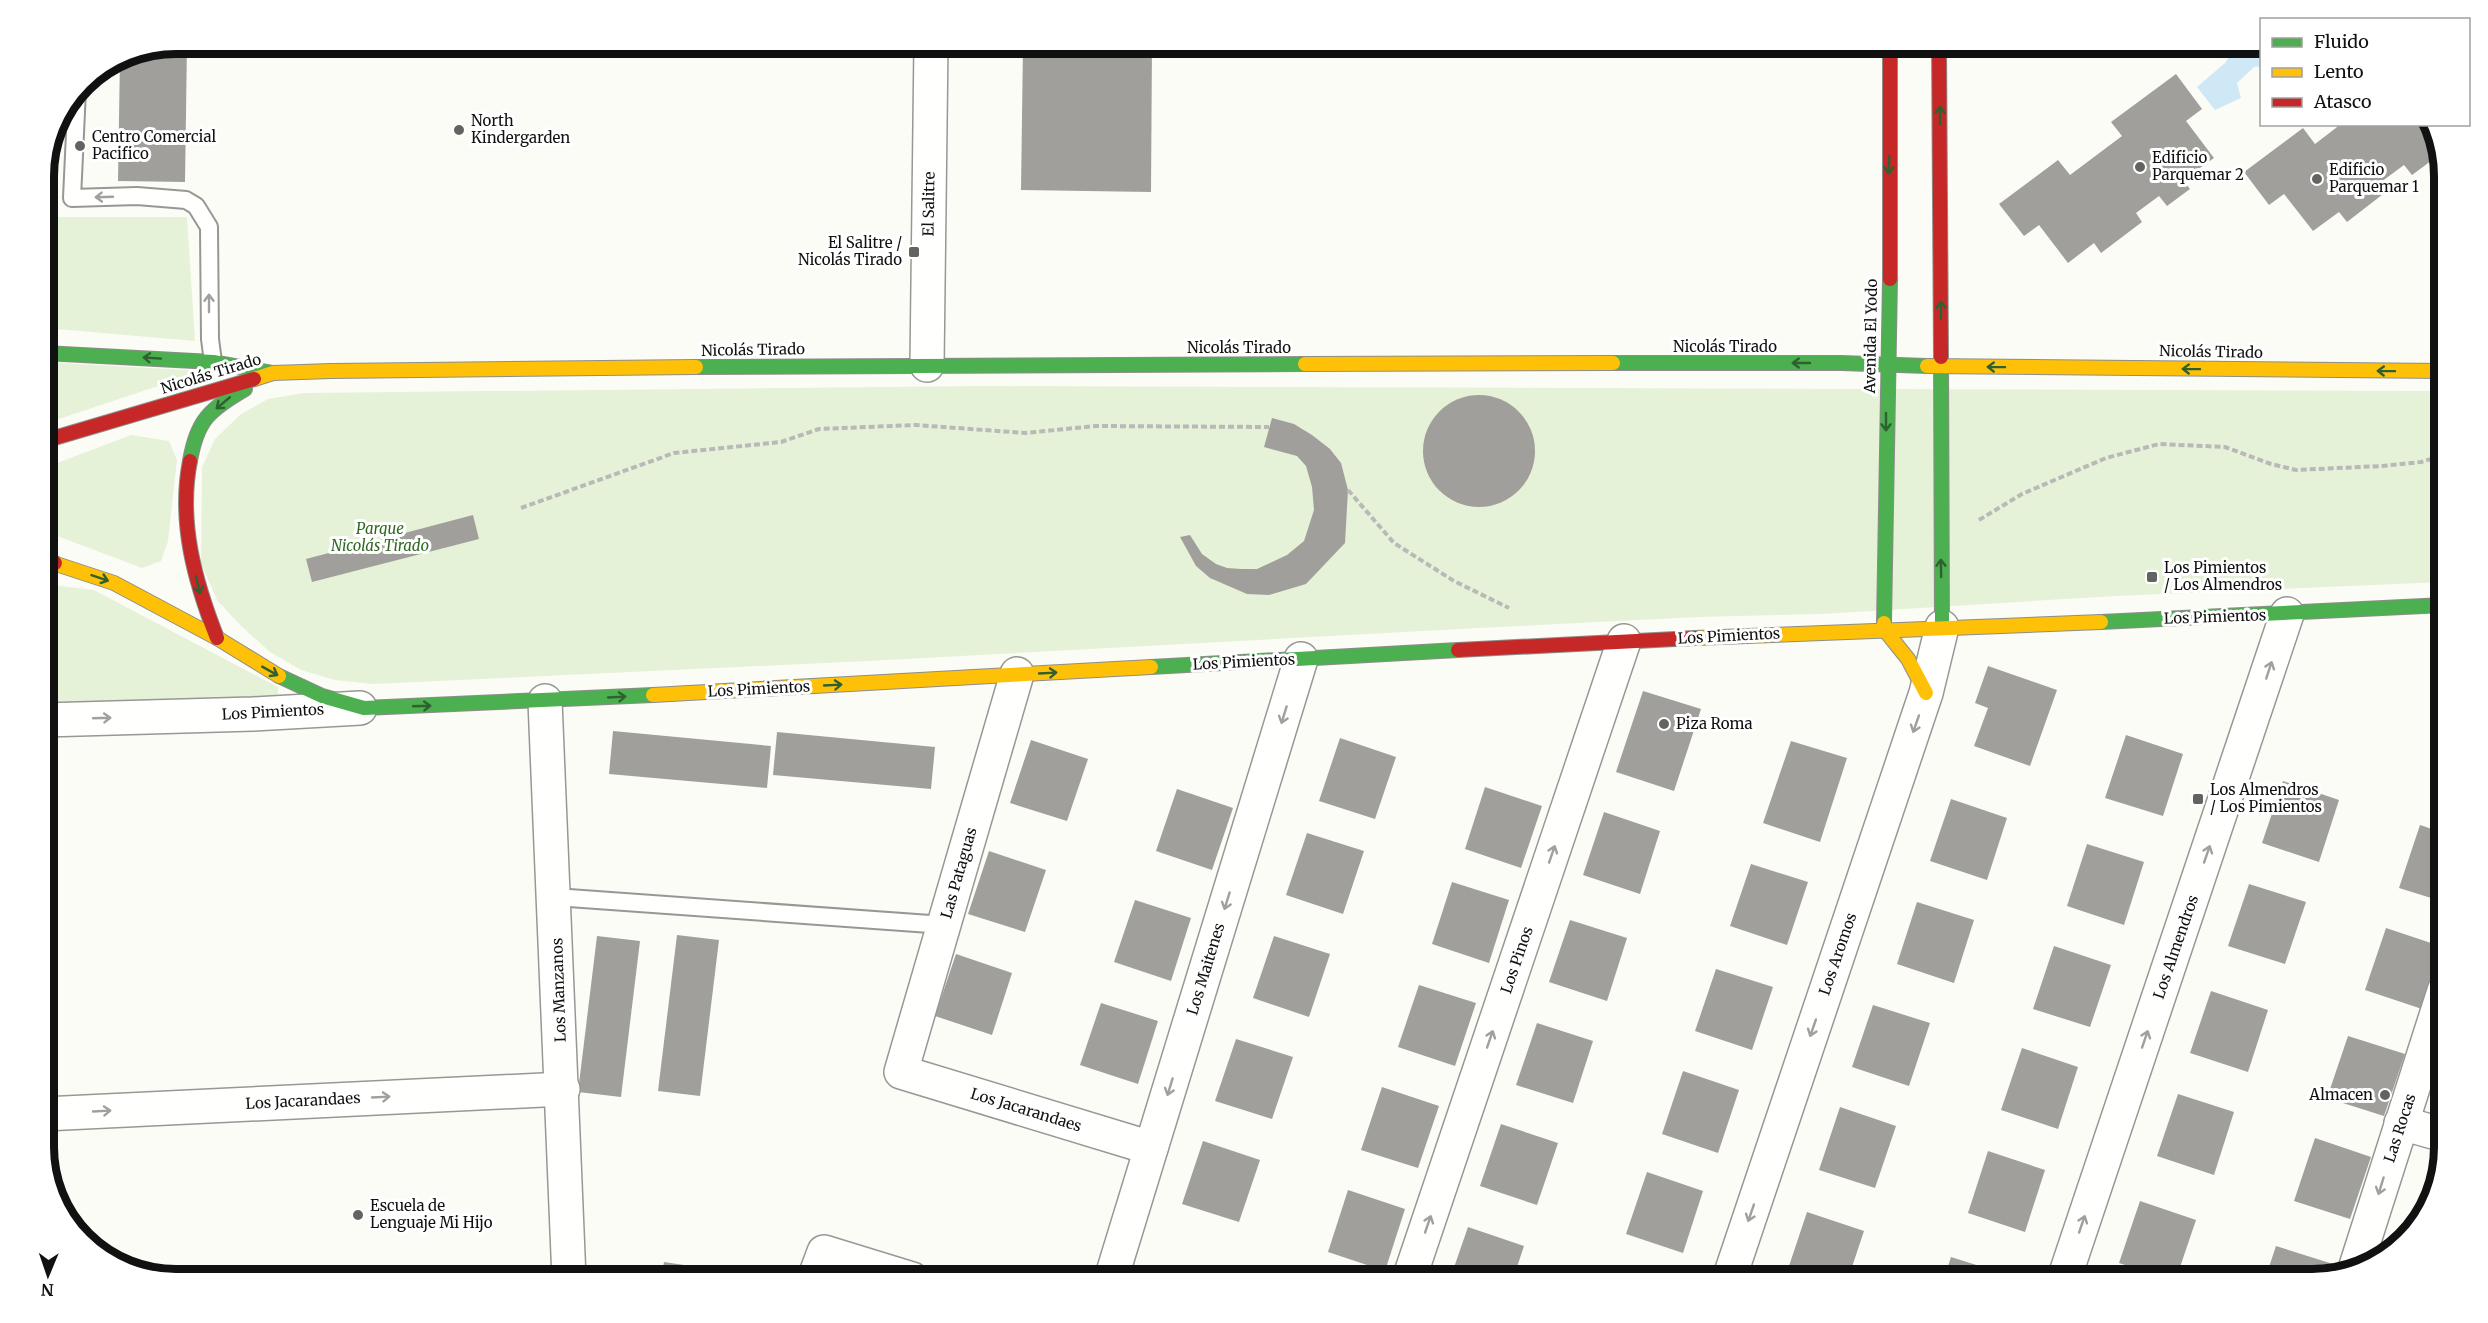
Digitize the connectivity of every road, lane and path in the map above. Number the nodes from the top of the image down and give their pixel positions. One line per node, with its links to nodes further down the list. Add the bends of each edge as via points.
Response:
1 (931, 54): 8 (street, El Salitre)
2 (1890, 54): 7 (main road, Avenida El Yodo, one-way to 7)
3 (1940, 54): 9 (main road, one-way to 3)
4 (76, 106): 6 (lane, one-way to 4, via 209,227 196,206 186,200 137,196 72,198)
5 (54, 353): 6 (main road, one-way to 5)
6 (213, 362): 11 (main road)
7 (1887, 363): 8 (main road, Nicolás Tirado, one-way to 8); 9 (main road, Nicolás Tirado); 23 (main road, Avenida El Yodo, one-way to 23)
8 (927, 365): 11 (main road, Nicolás Tirado)
9 (1940, 367): 10 (main road, Nicolás Tirado, one-way to 9); 17 (main road)
10 (2434, 371)
11 (273, 373): 13 (main road, Nicolás Tirado); 24 (main road, one-way to 24, via 226,400 198,427 189,461 187,533 202,601)
12 (1269, 427): 16 (path, via 1096,426 1025,433 916,425 819,429 780,442 674,453)
13 (54, 438)
14 (2434, 458): 17 (path, via 2382,466 2296,470 2225,447 2159,444 2106,458 2022,494)
15 (1348, 490): 20 (path, via 1394,543 1454,581)
16 (521, 508)
17 (1940, 544): 22 (main road, one-way to 17)
18 (54, 565): 24 (main road, one-way to 24, via 114,583)
19 (2434, 606): 21 (main road, Los Pimientos)
20 (1518, 612)
21 (2287, 614): 22 (main road, Los Pimientos); 48 (street, Los Almendros, one-way to 21)
22 (1942, 627): 23 (main road, Los Pimientos); 28 (street, Los Aromos)
23 (1884, 629): 25 (main road, Los Pimientos); 28 (main road, via 1906,653)
24 (217, 638): 30 (main road, one-way to 30, via 291,683)
25 (1624, 641): 26 (main road, Los Pimientos); 46 (street, Los Pinos, one-way to 25)
26 (1301, 659): 27 (main road, Los Pimientos, one-way to 26); 40 (street, Los Maitenes, one-way to 40)
27 (1017, 674): 29 (main road, Los Pimientos, one-way to 27); 33 (street, Las Pataguas)
28 (1926, 693): 47 (street, Los Aromos, one-way to 47)
29 (545, 701): 30 (main road, Los Pimientos, one-way to 29); 32 (street, Los Manzanos)
30 (364, 708): 31 (street, Los Pimientos, one-way to 30)
31 (54, 720)
32 (555, 897): 33 (lane); 36 (street, Los Manzanos)
33 (944, 925): 35 (street, Las Pataguas)
34 (2434, 1022): 38 (street, Las Rocas)
35 (901, 1072): 40 (street, Los Jacarandaes)
36 (563, 1089): 37 (street, Los Jacarandaes, one-way to 36); 43 (street, Los Manzanos)
37 (54, 1114)
38 (2401, 1123): 39 (street); 41 (street, Las Rocas, one-way to 41)
39 (2434, 1132)
40 (1152, 1148): 45 (street, Los Maitenes)
41 (2358, 1260)
42 (819, 1266): 44 (street)
43 (569, 1269)
44 (839, 1269)
45 (1114, 1269)
46 (1413, 1269)
47 (1733, 1269)
48 (2068, 1269)

